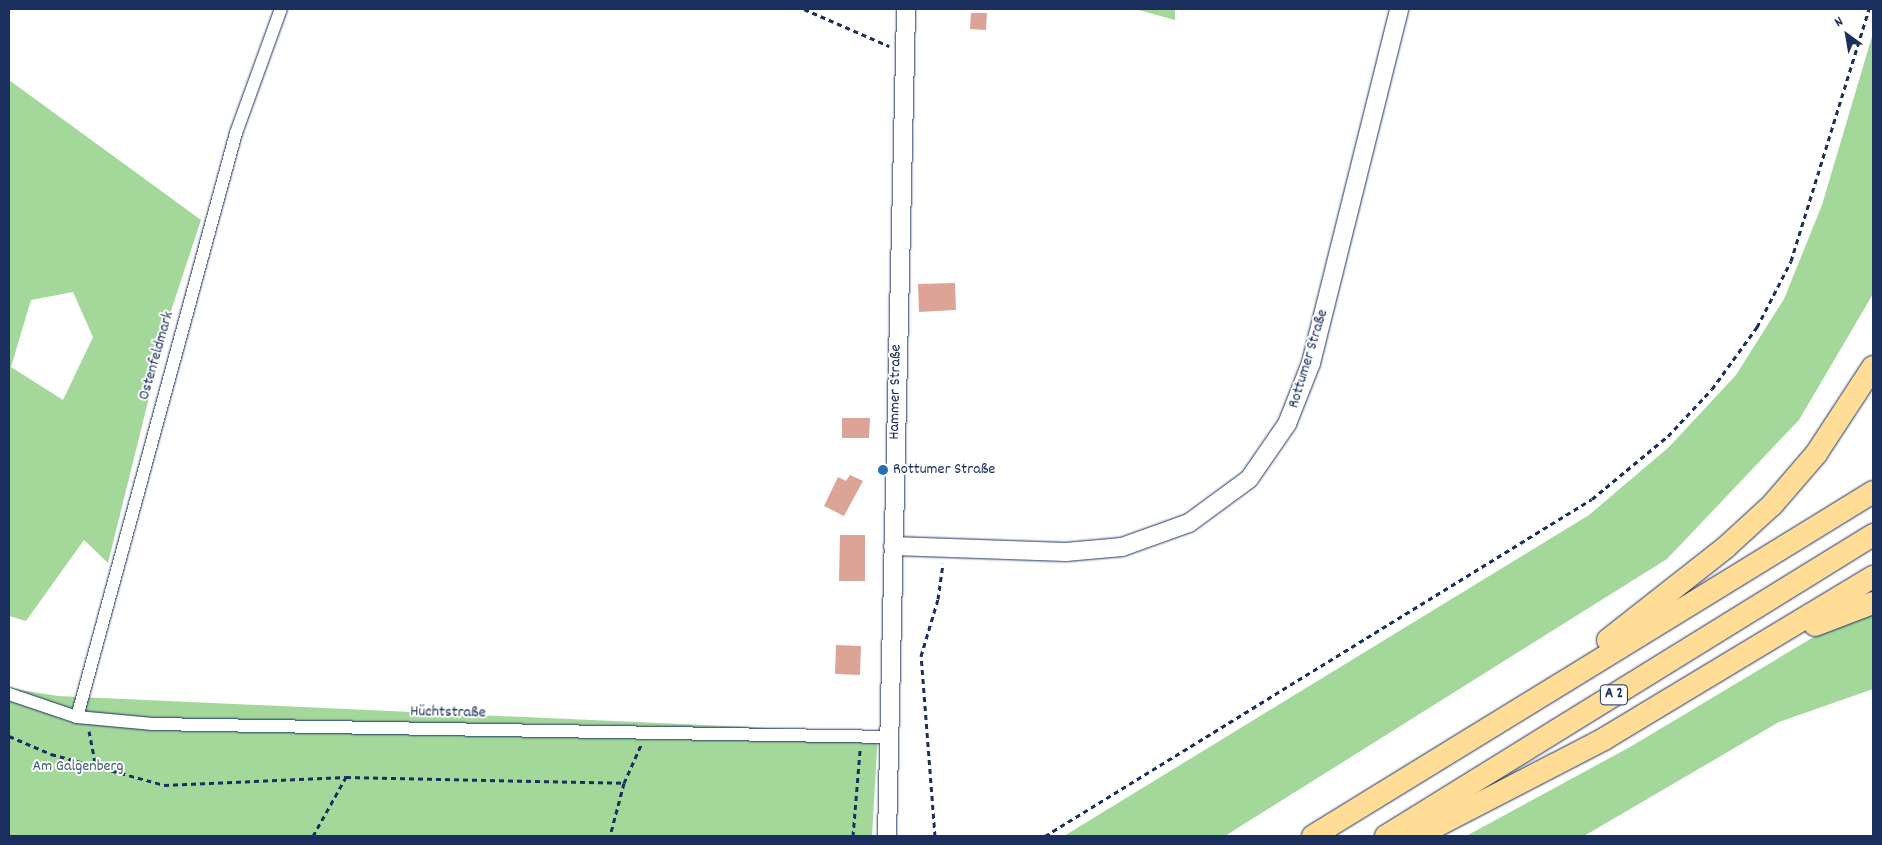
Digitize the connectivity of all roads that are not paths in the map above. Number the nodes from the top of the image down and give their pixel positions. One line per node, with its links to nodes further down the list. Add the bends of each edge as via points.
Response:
1 (281, 9): 13 (street, Ostenfeldmark, via 233,143)
2 (906, 9): 7 (street, Hammer Straße)
3 (1399, 9): 7 (street, Rottumer Straße, via 1311,363 1287,424 1249,479 1189,523 1154,539 1122,547 1066,552)
4 (1873, 367): 12 (highway, via 1816,454 1772,504 1725,548)
5 (1873, 492): 12 (highway, A 2)
6 (1873, 535): 17 (highway, A 2)
7 (893, 546): 14 (street, Hammer Straße)
8 (1873, 577): 10 (highway)
9 (1873, 603): 10 (highway)
10 (1756, 647): 18 (highway, via 1604,740)
11 (9, 694): 13 (street, Hüchtstraße)
12 (1521, 708): 16 (highway, A 2)
13 (82, 717): 14 (street, Hüchtstraße, via 153,724)
14 (890, 737): 15 (street, Hammer Straße)
15 (887, 836)
16 (1313, 836)
17 (1386, 836)
18 (1417, 836)

